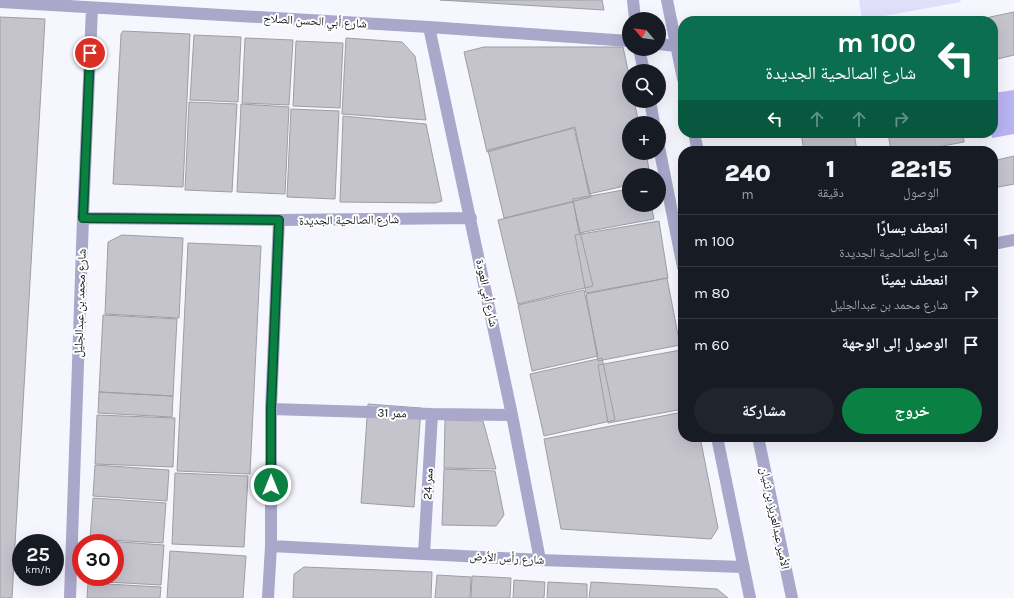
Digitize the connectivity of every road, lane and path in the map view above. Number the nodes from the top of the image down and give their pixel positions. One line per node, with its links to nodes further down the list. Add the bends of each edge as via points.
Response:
1 (633, 0): 5 (street)
2 (668, 0): 9 (street)
3 (0, 2): 4 (street, شارع أبي الحسن الصلاح)
4 (92, 8): 6 (street, شارع أبي الحسن الصلاح); 12 (street, شارع محمد بن عبدالجليل)
5 (634, 12)
6 (429, 27): 7 (street, شارع أبي الحسن الصلاح); 13 (street, شارع أبي العودة)
7 (622, 41)
8 (666, 45): 9 (street)
9 (676, 46): 10 (street)
10 (678, 55)
11 (662, 160): 16 (street)
12 (83, 218): 14 (street, شارع الصالحية الجديدة); 27 (street, شارع محمد بن عبدالجليل)
13 (471, 218): 14 (street, شارع الصالحية الجديدة); 20 (street, شارع أبي العودة)
14 (279, 220): 18 (street)
15 (1014, 240): 17 (street)
16 (678, 242)
17 (998, 243)
18 (271, 409): 19 (street, ممر 31); 23 (street)
19 (432, 414): 20 (street, ممر 31); 24 (street, ممر 24)
20 (512, 415): 25 (street, شارع أبي العودة)
21 (718, 442): 26 (street)
22 (759, 442): 30 (street, الأمير عبدالعزيز بن ثنيان)
23 (272, 546): 24 (street, شارع رأس الأرض); 28 (street)
24 (424, 554): 25 (street, شارع رأس الأرض)
25 (540, 560): 26 (street, شارع رأس الأرض)
26 (743, 567): 29 (street)
27 (70, 598)
28 (268, 598)
29 (750, 598)
30 (792, 598)

